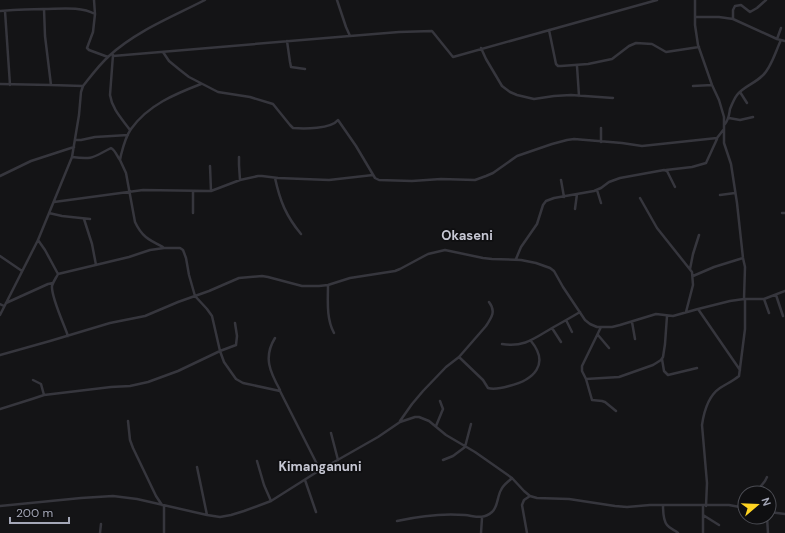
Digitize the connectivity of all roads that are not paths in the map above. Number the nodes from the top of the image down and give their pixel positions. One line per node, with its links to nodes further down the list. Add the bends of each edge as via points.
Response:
1 (94, 0): 10 (street)
2 (205, 0): 22 (street, via 139,34 123,44)
3 (337, 0): 15 (street)
4 (657, 0): 14 (street)
5 (695, 0): 11 (street)
6 (766, 0): 12 (street, via 750,12 741,4 735,6)
7 (44, 9): 9 (street); 10 (street, via 79,9); 29 (street)
8 (0, 11): 9 (street)
9 (5, 11): 28 (street)
10 (95, 14): 23 (street, via 93,32 87,48)
11 (695, 17): 12 (street); 19 (street)
12 (733, 19): 16 (street)
13 (781, 28): 16 (street)
14 (548, 30): 20 (street); 24 (street, via 556,64)
15 (350, 36): 17 (street); 20 (street, via 432,31 453,57)
16 (779, 40): 18 (street); 33 (street, via 764,74)
17 (287, 41): 21 (street); 25 (street, via 291,67)
18 (785, 41)
19 (699, 47): 24 (street, via 666,52 652,44 636,43 612,59); 30 (street)
20 (481, 48): 34 (street, via 502,86 510,92 534,99)
21 (163, 52): 22 (street); 27 (street, via 169,61)
22 (113, 55): 23 (street); 42 (street, via 111,101)
23 (108, 57): 31 (street)
24 (577, 66): 34 (street)
25 (305, 69)
26 (0, 84): 28 (street)
27 (201, 84): 42 (street, via 158,104); 53 (street, via 218,92 250,96 273,104 293,128 328,126 338,120)
28 (10, 85): 29 (street)
29 (51, 85): 31 (street)
30 (712, 85): 32 (street); 39 (street, via 723,110)
31 (83, 86): 45 (street)
32 (693, 86)
33 (740, 92): 36 (street); 38 (street, via 736,96)
34 (579, 96): 35 (street)
35 (613, 98)
36 (747, 103)
37 (753, 117): 38 (street, via 740,120)
38 (729, 118): 39 (street)
39 (725, 124): 41 (street)
40 (601, 128): 46 (street)
41 (724, 129): 44 (street); 63 (street, via 724,143 731,164)
42 (130, 130): 43 (street)
43 (128, 135): 45 (street); 50 (street)
44 (717, 138): 46 (street, via 642,146); 52 (street, via 706,163)
45 (75, 140): 47 (street)
46 (602, 142): 53 (street, via 574,139 560,141 517,156 493,173 475,180 390,181 377,179)
47 (74, 147): 48 (street); 54 (street, via 31,161)
48 (72, 156): 50 (street, via 94,157 111,148); 68 (street)
49 (239, 157): 56 (street)
50 (120, 160): 62 (street)
51 (210, 166): 61 (street)
52 (665, 171): 58 (street); 59 (street, via 614,180)
53 (373, 175): 55 (street, via 329,180)
54 (0, 176)
55 (275, 178): 56 (street, via 262,176); 75 (street, via 285,210)
56 (240, 180): 61 (street)
57 (561, 180): 66 (street)
58 (675, 187)
59 (597, 190): 64 (street); 69 (street)
60 (193, 191): 61 (street); 62 (street, via 153,189); 72 (street)
61 (211, 191)
62 (129, 192): 68 (street); 78 (street, via 140,233)
63 (735, 192): 65 (street); 80 (street)
64 (577, 194): 66 (street); 70 (street)
65 (720, 195)
66 (564, 197): 81 (street, via 548,200 543,204 537,224)
67 (640, 198): 83 (street, via 657,228)
68 (54, 202): 71 (street)
69 (601, 203)
70 (575, 209)
71 (49, 213): 73 (street); 77 (street)
72 (193, 213)
73 (84, 219): 74 (street); 82 (street)
74 (90, 219)
75 (301, 234)
76 (699, 235): 83 (street)
77 (38, 240): 84 (street); 85 (street)
78 (164, 248): 82 (street); 91 (street, via 183,250)
79 (0, 256): 84 (street)
80 (743, 258): 86 (street); 92 (street)
81 (516, 259): 88 (street, via 492,259 445,250 431,253 395,271 350,278); 99 (street, via 536,263 554,271)
82 (96, 265): 85 (street)
83 (690, 269): 86 (street)
84 (22, 271): 95 (street)
85 (58, 274): 87 (street)
86 (693, 276): 100 (street)
87 (53, 283): 95 (street); 113 (street, via 54,297)
88 (328, 285): 91 (street, via 302,286 268,277 243,277); 111 (street, via 329,318)
89 (785, 291): 90 (street)
90 (776, 295): 93 (street); 104 (street)
91 (195, 296): 113 (street, via 145,316 110,323); 120 (street, via 212,316)
92 (745, 299): 93 (street); 98 (street); 125 (street, via 745,329)
93 (764, 299): 101 (street)
94 (489, 302): 122 (street, via 493,308 490,320)
95 (6, 303): 97 (street)
96 (0, 304): 97 (street)
97 (4, 306): 102 (street)
98 (698, 309): 100 (street); 125 (street)
99 (580, 312): 105 (street); 108 (street, via 588,323)
100 (685, 312): 103 (street)
101 (769, 313)
102 (0, 315)
103 (667, 316): 106 (street, via 656,314); 123 (street)
104 (783, 316)
105 (566, 320): 109 (street); 110 (street)
106 (632, 322): 108 (street); 115 (street)
107 (235, 323): 120 (street, via 236,345)
108 (601, 327): 112 (street)
109 (552, 328): 116 (street); 117 (street)
110 (572, 332)
111 (334, 333)
112 (598, 335): 119 (street); 126 (street, via 582,366)
113 (68, 336): 121 (street)
114 (275, 338): 128 (street, via 269,350 269,364)
115 (636, 339)
116 (531, 341): 118 (street, via 515,345); 122 (street, via 539,356 538,368 525,380 504,388 489,389)
117 (561, 342)
118 (502, 344)
119 (609, 348)
120 (220, 351): 128 (street, via 236,379 243,383); 129 (street, via 140,385)
121 (0, 355)
122 (459, 357): 134 (street, via 446,367 412,404)
123 (662, 359): 124 (street, via 664,371 668,375); 126 (street, via 653,365 619,377)
124 (697, 368)
125 (740, 371): 153 (street, via 737,378 714,392 704,417 702,425 707,483)
126 (586, 378): 132 (street, via 592,400 602,400)
127 (33, 380): 129 (street, via 41,384)
128 (280, 391): 143 (street)
129 (44, 395): 131 (street)
130 (440, 401): 136 (street, via 443,409)
131 (0, 409)
132 (616, 411)
133 (128, 421): 152 (street, via 130,440)
134 (400, 422): 136 (street, via 420,417); 139 (street)
135 (471, 424): 138 (street)
136 (436, 426): 138 (street)
137 (331, 433): 139 (street)
138 (465, 447): 140 (street); 145 (street)
139 (338, 460): 143 (street)
140 (443, 460)
141 (257, 461): 149 (street)
142 (197, 467): 156 (street)
143 (320, 470): 146 (street)
144 (767, 477): 147 (street)
145 (512, 478): 148 (street); 158 (street, via 501,490 494,510)
146 (305, 480): 149 (street); 155 (street)
147 (762, 485)
148 (530, 496): 150 (street, via 620,506); 165 (street, via 522,505)
149 (271, 501): 156 (street, via 231,515)
150 (663, 505): 153 (street); 166 (street, via 666,524)
151 (0, 506): 152 (street, via 108,496 137,499)
152 (163, 506): 156 (street); 163 (street)
153 (705, 506): 154 (street); 157 (street)
154 (737, 506)
155 (316, 512)
156 (207, 515)
157 (704, 515): 161 (street); 167 (street)
158 (482, 518): 159 (street, via 443,514); 164 (street)
159 (397, 521)
160 (101, 524): 162 (street)
161 (720, 525)
162 (100, 533)
163 (164, 533)
164 (481, 533)
165 (527, 533)
166 (678, 533)
167 (703, 533)

